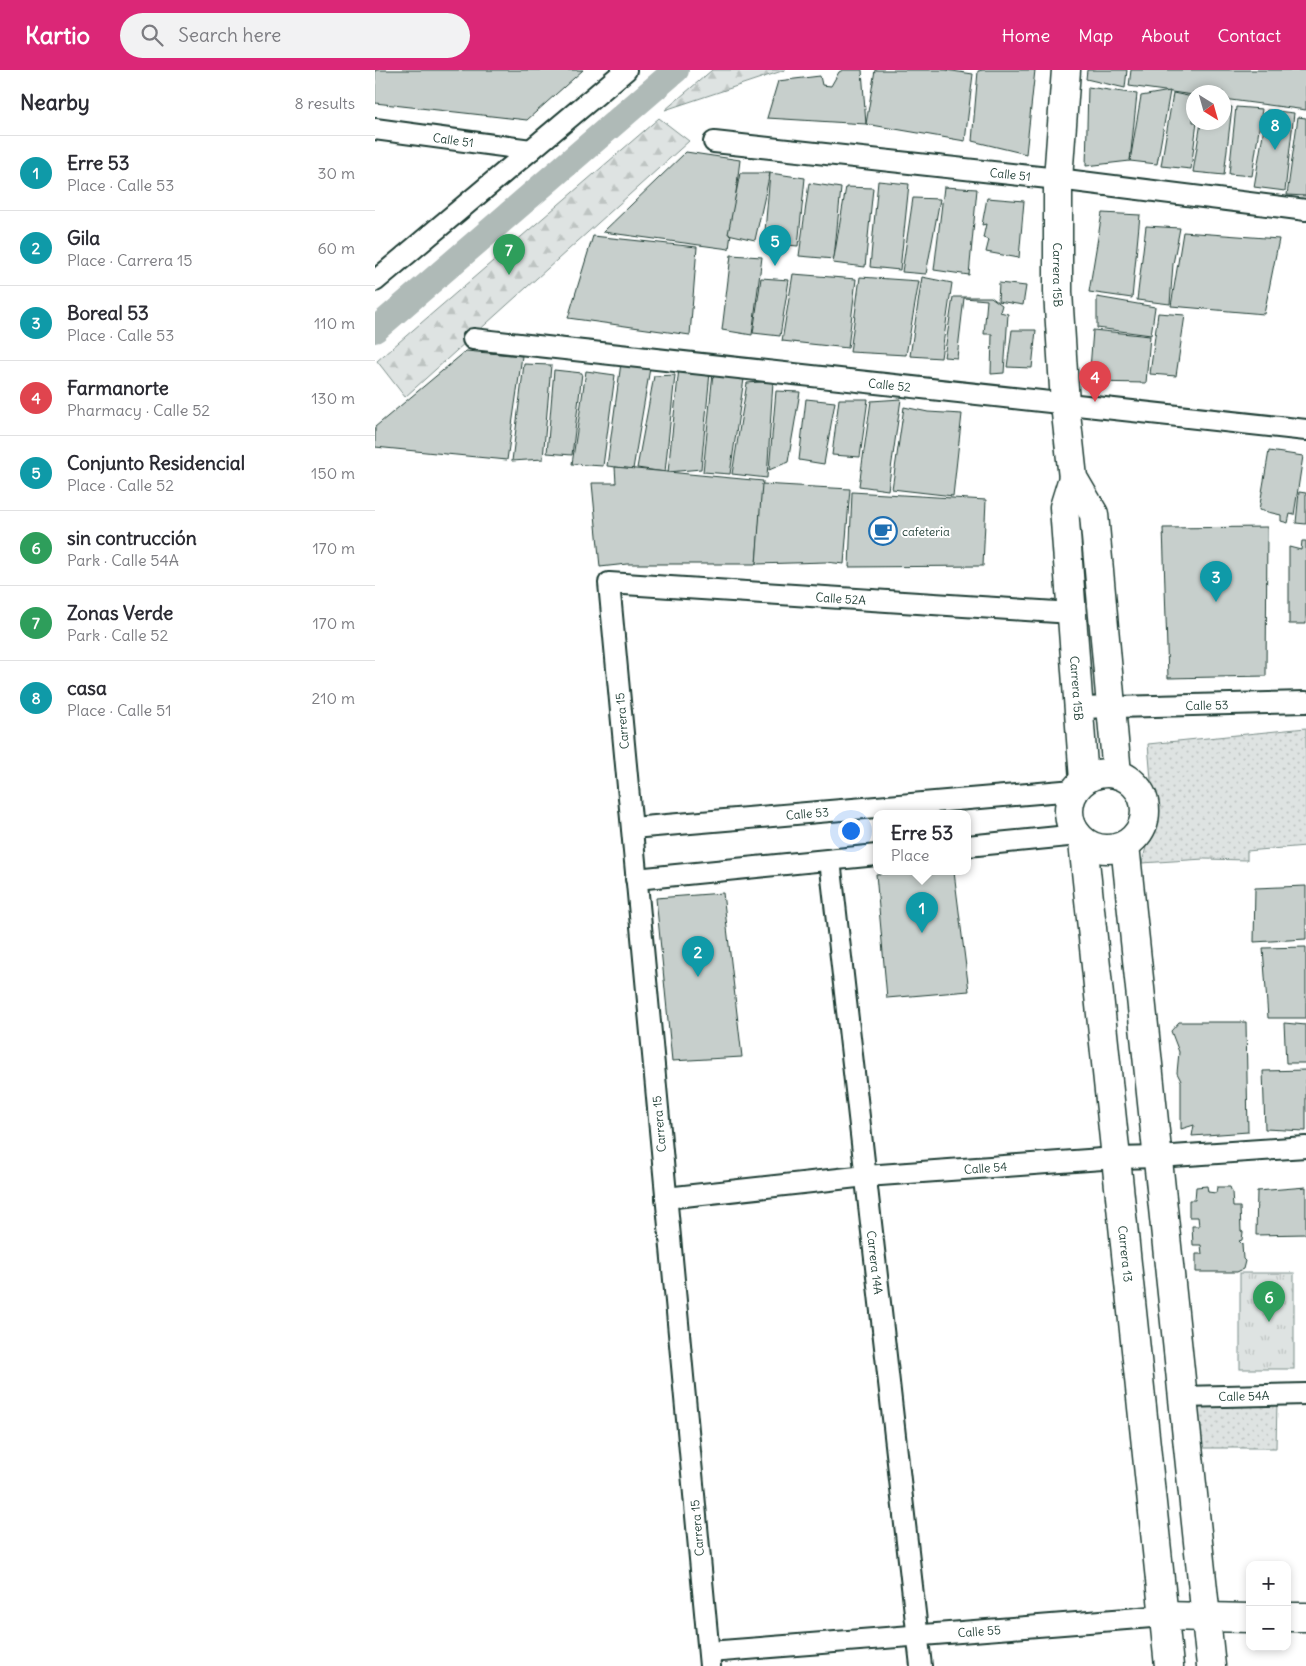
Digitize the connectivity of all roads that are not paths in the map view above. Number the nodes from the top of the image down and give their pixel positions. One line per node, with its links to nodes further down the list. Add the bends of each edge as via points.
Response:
1 (627, 70): 5 (street)
2 (1065, 70): 6 (street, Carrera 15B)
3 (375, 129): 5 (street, Calle 51)
4 (714, 142): 6 (street, Calle 51)
5 (531, 150): 8 (street)
6 (1058, 179): 7 (street, Calle 51); 10 (street, Carrera 15B, via 1058,292)
7 (1306, 210)
8 (375, 281)
9 (473, 338): 10 (street, Calle 52)
10 (1065, 404): 11 (street, Calle 52); 12 (street, Carrera 15B)
11 (1306, 430)
12 (1073, 478): 14 (street, Carrera 15B, via 1064,507); 16 (street, Carrera 15B, via 1094,514)
13 (609, 583): 14 (street, Calle 52A); 20 (street, Carrera 15)
14 (1072, 613): 17 (street, Carrera 15B)
15 (1306, 702): 16 (street, Calle 53)
16 (1110, 707): 17 (street, Calle 53); 18 (street, Carrera 15B)
17 (1078, 708): 19 (street, Carrera 15B)
18 (1117, 774): 19 (street, via 1094,774); 22 (street, via 1139,788 1146,813 1136,837)
19 (1079, 785): 20 (street, Calle 53); 21 (street, via 1069,802 1068,814 1071,826)
20 (632, 828): 26 (street, Carrera 15)
21 (1081, 839): 22 (street, via 1097,848 1111,850); 23 (street); 29 (street, Carrera 13)
22 (1125, 845): 28 (street)
23 (971, 846)
24 (873, 855): 25 (street)
25 (830, 860): 26 (street); 30 (street, Carrera 14A)
26 (636, 879): 31 (street, Carrera 15)
27 (1306, 1147): 28 (street, Calle 54)
28 (1158, 1157): 29 (street, Calle 54); 33 (street)
29 (1116, 1158): 30 (street, Calle 54); 34 (street, Carrera 13)
30 (866, 1176): 31 (street, Calle 54); 39 (street, Carrera 14A)
31 (666, 1198): 40 (street, Carrera 15)
32 (1306, 1394): 33 (street, Calle 54A)
33 (1183, 1397): 37 (street)
34 (1164, 1616): 37 (street, Calle 55); 39 (street, Calle 55); 42 (street, Carrera 13)
35 (1291, 1617): 36 (street)
36 (1306, 1617)
37 (1206, 1618): 38 (street, Calle 55); 43 (street)
38 (1246, 1618)
39 (917, 1637): 40 (street, Calle 55); 41 (street, Carrera 14A)
40 (709, 1659)
41 (921, 1666)
42 (1169, 1666)
43 (1211, 1666)

